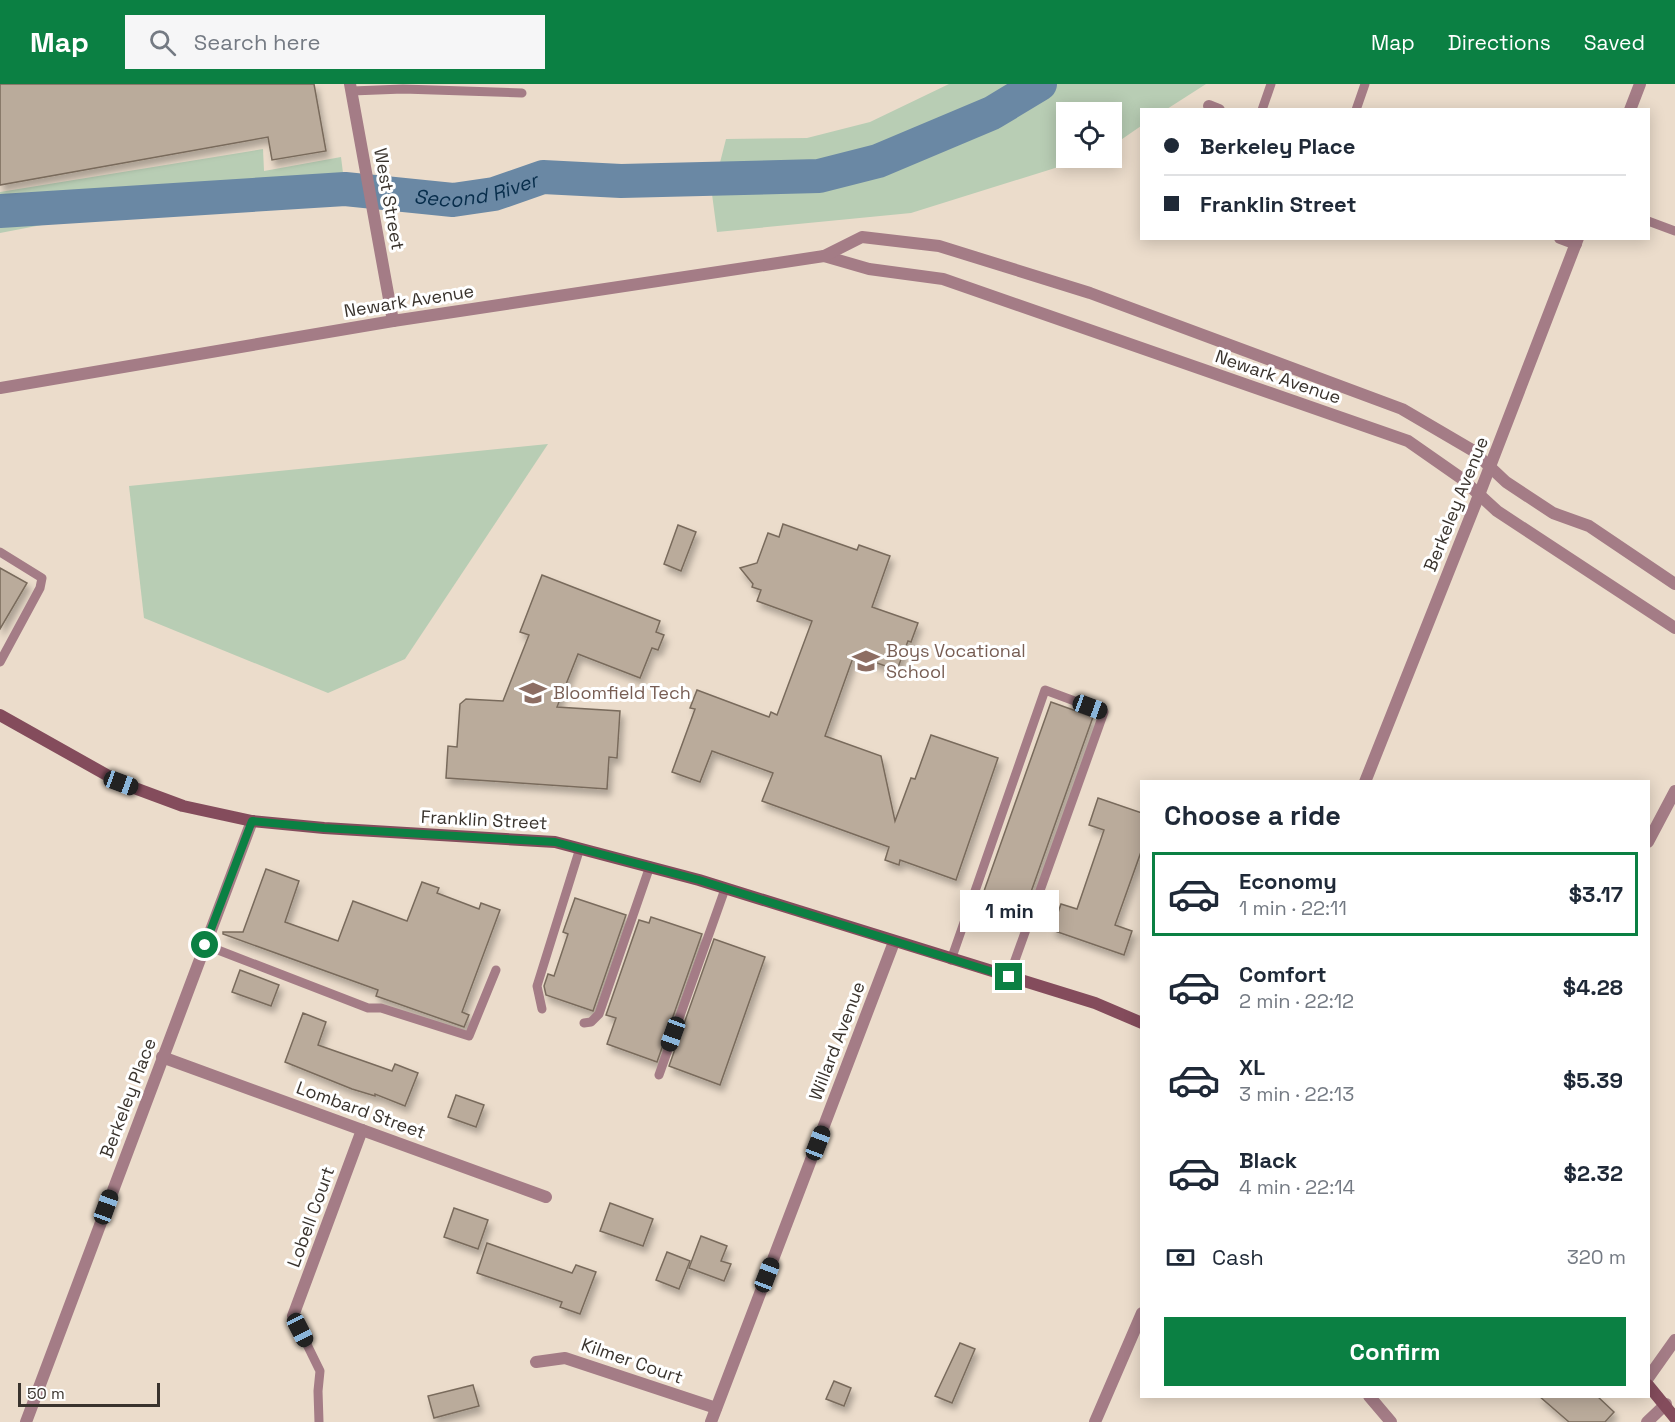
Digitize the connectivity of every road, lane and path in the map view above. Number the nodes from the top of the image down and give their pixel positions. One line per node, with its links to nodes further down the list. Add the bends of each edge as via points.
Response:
1 (1271, 84): 6 (lane)
2 (1365, 84): 7 (lane)
3 (1640, 84): 8 (street)
4 (351, 88): 5 (lane); 13 (street, West Street)
5 (522, 93)
6 (1263, 108)
7 (1357, 108)
8 (1631, 108)
9 (1650, 222): 10 (lane)
10 (1675, 231)
11 (1577, 241): 15 (street, Berkeley Avenue)
12 (824, 256): 13 (street, Newark Avenue); 15 (street, Newark Avenue, via 862,237 939,246 1069,286 1401,409 1472,450); 16 (street, Newark Avenue, via 869,269 943,279 1408,441)
13 (393, 321): 14 (street, Newark Avenue)
14 (0, 387)
15 (1490, 467): 16 (street, Berkeley Avenue); 18 (street, Newark Avenue, via 1553,513 1589,526)
16 (1479, 495): 19 (street, Newark Avenue, via 1497,511); 22 (street, Berkeley Avenue)
17 (0, 552): 20 (lane, via 42,578)
18 (1675, 585)
19 (1675, 628)
20 (0, 662)
21 (0, 715): 24 (main road, Franklin Street, via 121,783 183,806)
22 (1366, 780)
23 (1675, 790): 25 (street)
24 (252, 821): 26 (main road, Franklin Street, via 555,842); 30 (street, Berkeley Place)
25 (1650, 838)
26 (580, 848): 27 (main road, Franklin Street); 34 (lane, via 537,986)
27 (650, 867): 28 (main road, Franklin Street); 36 (lane, via 599,1014)
28 (725, 889): 29 (main road, Franklin Street); 38 (lane)
29 (894, 942): 31 (main road, Franklin Street); 49 (street, Willard Avenue)
30 (205, 945): 32 (lane, via 368,1008 381,1008 469,1036); 37 (street, Berkeley Place)
31 (951, 960): 33 (main road, Franklin Street); 33 (lane, via 1045,690 1104,712)
32 (496, 970)
33 (1009, 977): 35 (main road, Franklin Street, via 1095,1003)
34 (542, 1009)
35 (1140, 1022)
36 (584, 1023)
37 (162, 1057): 39 (street, Lombard Street); 51 (street, Berkeley Place)
38 (658, 1075)
39 (362, 1130): 40 (street, Lombard Street); 41 (street, Lobell Court)
40 (546, 1197)
41 (293, 1316): 52 (lane, via 320,1371)
42 (1140, 1318): 54 (street)
43 (1675, 1340): 45 (street)
44 (536, 1362): 49 (street, Kilmer Court, via 565,1358)
45 (1650, 1375)
46 (1650, 1387): 48 (main road)
47 (1371, 1398): 55 (street)
48 (1666, 1404): 50 (main road); 56 (street)
49 (716, 1408): 53 (street, Willard Avenue)
50 (1675, 1418)
51 (26, 1422)
52 (319, 1422)
53 (711, 1422)
54 (1095, 1422)
55 (1391, 1422)
56 (1647, 1422)

